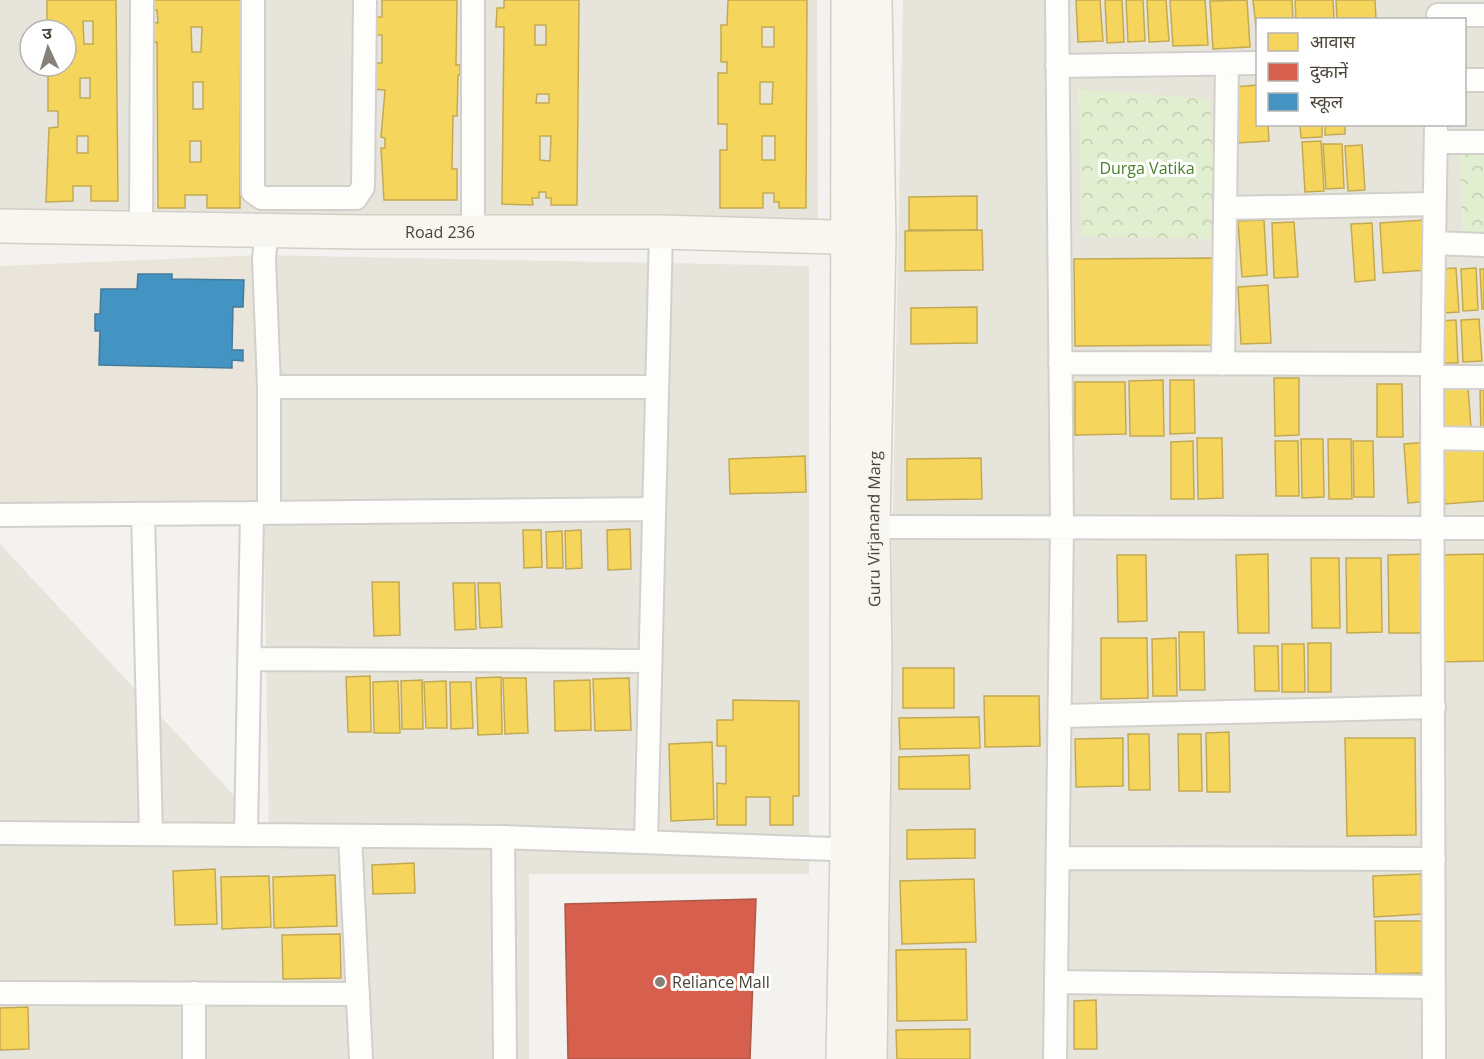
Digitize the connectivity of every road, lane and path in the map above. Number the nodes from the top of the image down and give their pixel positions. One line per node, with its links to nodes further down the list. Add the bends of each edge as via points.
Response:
1 (142, 0): 20 (street)
2 (253, 0): 3 (street, via 253,192 262,198 356,198 363,187)
3 (364, 0)
4 (473, 0): 22 (street)
5 (848, 0): 24 (street, Guru Virjanand Marg)
6 (875, 0): 25 (street, Guru Virjanand Marg)
7 (1057, 0): 12 (street)
8 (1438, 11): 9 (street)
9 (1484, 15)
10 (1256, 63): 11 (street)
11 (1227, 64): 12 (street); 18 (street)
12 (1057, 66): 28 (street)
13 (1466, 80): 14 (street)
14 (1484, 80)
15 (1436, 133): 16 (street); 17 (street)
16 (1484, 142)
17 (1434, 204): 18 (street); 26 (street)
18 (1225, 208): 29 (street)
19 (0, 226): 20 (street, Road 236)
20 (141, 228): 21 (street, Road 236)
21 (267, 229): 22 (street, Road 236); 32 (street, via 264,259)
22 (473, 231): 23 (street, Road 236)
23 (660, 232): 24 (street, Road 236); 33 (street)
24 (846, 237): 25 (street, Road 236); 41 (street, Guru Virjanand Marg)
25 (879, 238): 41 (street, Guru Virjanand Marg)
26 (1434, 243): 27 (street); 30 (street)
27 (1484, 245)
28 (1060, 363): 29 (street); 40 (street)
29 (1223, 364): 30 (street)
30 (1432, 370): 31 (street); 34 (street)
31 (1484, 377)
32 (269, 387): 33 (street); 37 (street)
33 (657, 387): 36 (street)
34 (1432, 438): 35 (street); 42 (street)
35 (1484, 439)
36 (654, 509): 37 (street); 45 (street)
37 (261, 513): 38 (street); 44 (street)
38 (143, 514): 39 (street); 49 (street)
39 (0, 515)
40 (1062, 526): 41 (street); 42 (street); 47 (street)
41 (859, 527): 54 (street, Guru Virjanand Marg)
42 (1433, 528): 43 (street); 46 (street)
43 (1484, 528)
44 (250, 658): 45 (street); 50 (street)
45 (650, 661): 53 (street)
46 (1434, 707): 47 (street); 56 (street)
47 (1060, 716): 55 (street)
48 (0, 833): 49 (street)
49 (151, 834): 50 (street)
50 (246, 835): 51 (street)
51 (350, 836): 52 (street); 61 (street)
52 (503, 837): 53 (street); 64 (street)
53 (646, 842): 54 (street)
54 (860, 850): 65 (street, Guru Virjanand Marg); 66 (street, Guru Virjanand Marg)
55 (1058, 858): 56 (street); 57 (street)
56 (1434, 859): 58 (street)
57 (1056, 982): 58 (street); 67 (street)
58 (1434, 987): 68 (street)
59 (0, 993): 60 (street)
60 (194, 993): 61 (street); 62 (street)
61 (358, 994): 63 (street)
62 (194, 1059)
63 (362, 1059)
64 (505, 1059)
65 (843, 1059)
66 (870, 1059)
67 (1055, 1059)
68 (1434, 1059)

